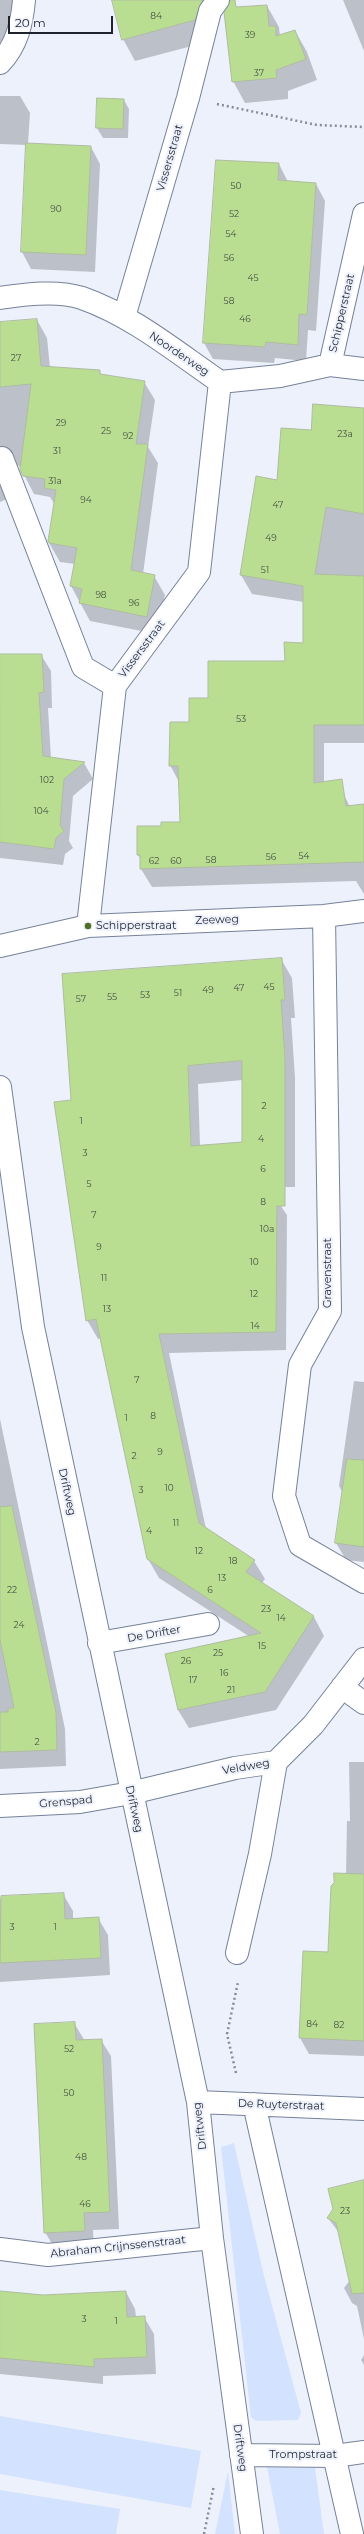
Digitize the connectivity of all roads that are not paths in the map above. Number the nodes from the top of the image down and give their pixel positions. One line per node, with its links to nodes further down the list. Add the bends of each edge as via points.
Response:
1 (24, 0): 3 (street, via 21,26 7,56)
2 (218, 0): 6 (street, Vissersstraat, via 210,10 188,98)
3 (0, 62)
4 (364, 214): 7 (street, Schipperstraat)
5 (0, 298): 6 (street, Noorderweg, via 31,293 81,298)
6 (124, 317): 9 (street, Noorderweg)
7 (330, 365): 8 (street, Noorderweg); 9 (street, Noorderweg, via 280,376)
8 (364, 369)
9 (220, 382): 11 (street, Vissersstraat, via 199,572)
10 (2, 458): 11 (street, via 83,667)
11 (115, 686): 14 (street, Vissersstraat)
12 (364, 911): 13 (street, Zeeweg)
13 (324, 916): 14 (street, Zeeweg); 17 (street, Gravenstraat, via 330,1311 300,1365 284,1496 300,1545)
14 (88, 926): 15 (street, Zeeweg)
15 (0, 946)
16 (0, 1087): 19 (street, Driftweg, via 33,1327)
17 (364, 1582)
18 (208, 1624): 19 (street, De Drifter)
19 (99, 1643): 24 (street, Driftweg)
20 (364, 1659): 21 (street, Veldweg)
21 (342, 1687): 22 (street); 23 (street, Veldweg, via 313,1725)
22 (364, 1703)
23 (276, 1762): 24 (street, Veldweg, via 235,1768); 26 (street, via 260,1854)
24 (131, 1793): 25 (street, Grenspad, via 80,1802); 27 (street, Driftweg)
25 (0, 1806)
26 (237, 1952)
27 (198, 2102): 28 (street, De Ruyterstraat); 30 (street, Driftweg)
28 (254, 2104): 29 (street, De Ruyterstraat); 34 (street)
29 (364, 2109)
30 (212, 2238): 31 (street, Abraham Crijnssenstraat, via 48,2255); 33 (street, Driftweg)
31 (0, 2248)
32 (364, 2452): 34 (street, Trompstraat)
33 (241, 2455): 34 (street, Trompstraat); 35 (street, Driftweg)
34 (335, 2456): 36 (street)
35 (252, 2534)
36 (352, 2534)

